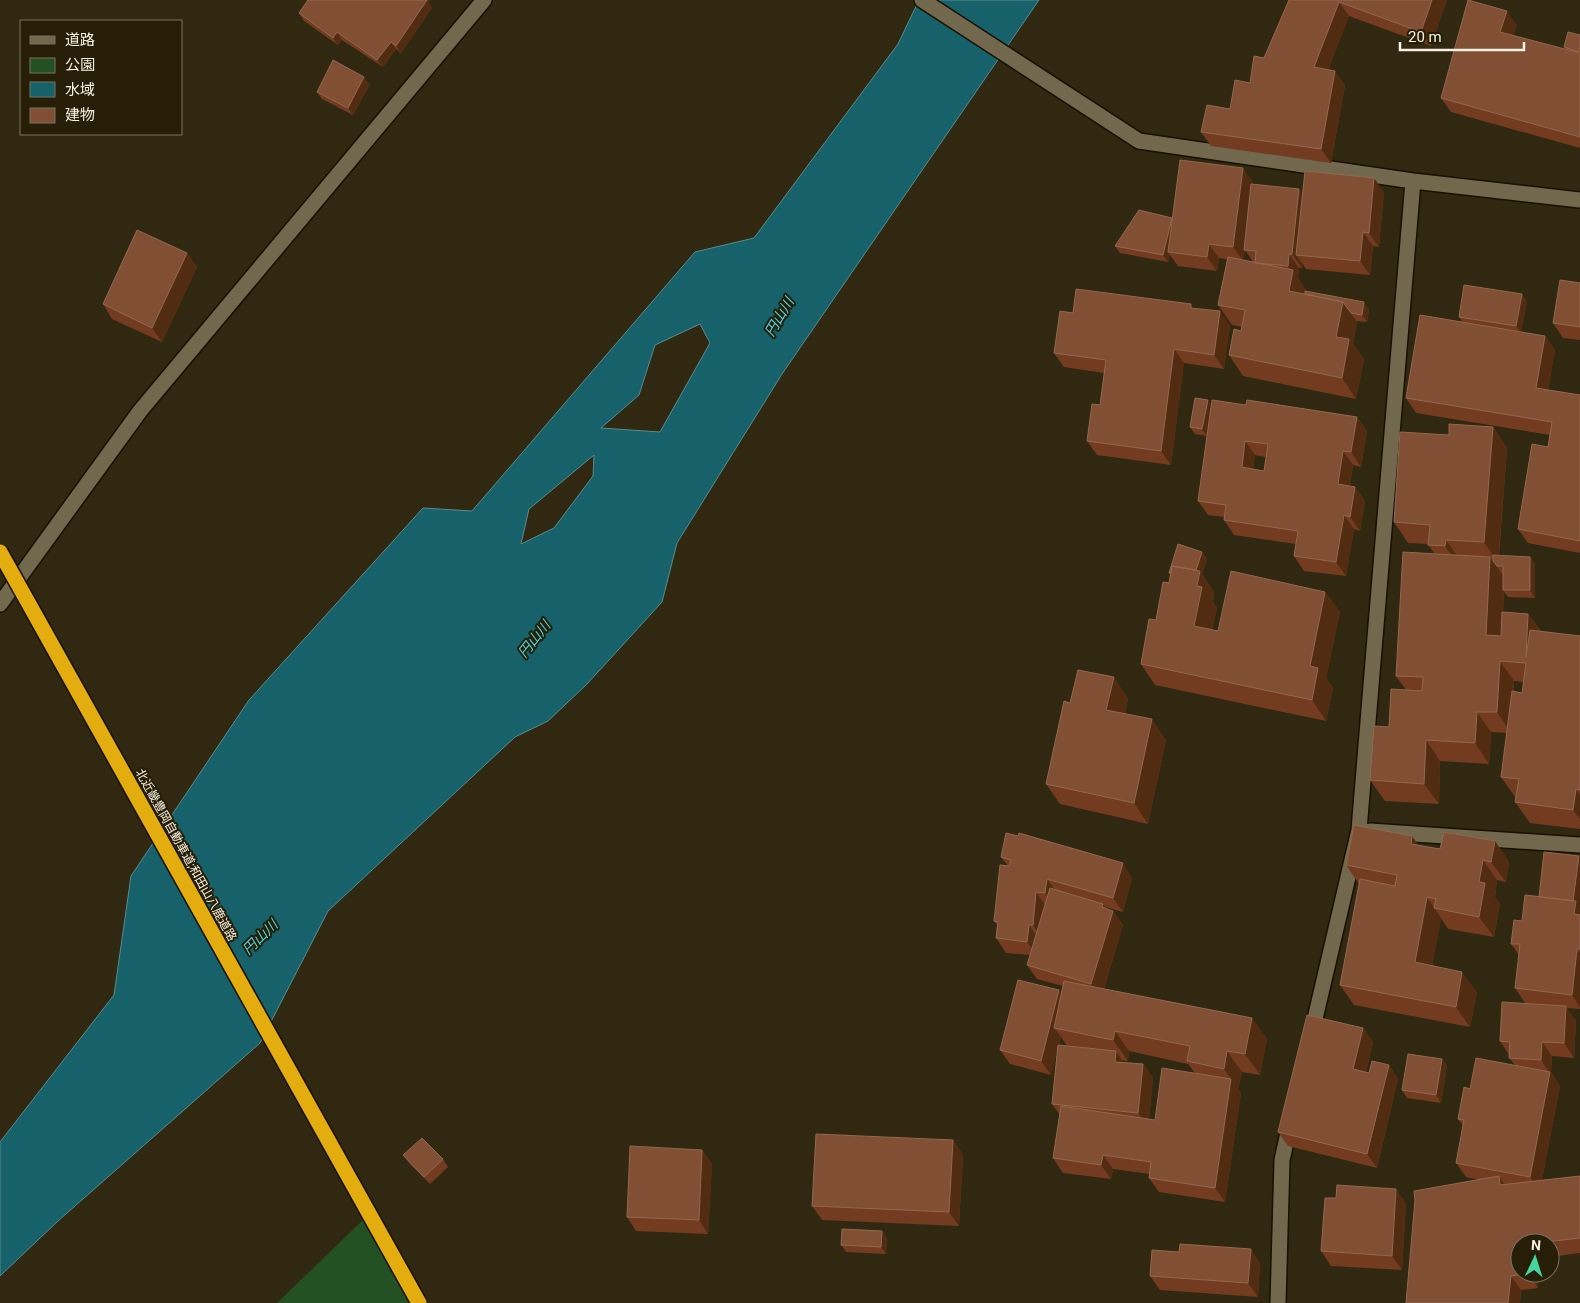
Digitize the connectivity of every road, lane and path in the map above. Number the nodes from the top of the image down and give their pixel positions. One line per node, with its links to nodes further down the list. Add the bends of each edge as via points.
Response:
1 (484, 0): 6 (street, via 140,411)
2 (922, 0): 3 (street, via 1139,141)
3 (1413, 181): 4 (street); 7 (street)
4 (1580, 200)
5 (0, 552): 11 (highway, 北近畿豊岡自動車道;和田山八鹿道路, bridge)
6 (0, 604)
7 (1359, 830): 8 (street); 9 (street)
8 (1580, 845)
9 (1307, 1054)
10 (1293, 1112): 12 (street, via 1282,1160)
11 (419, 1303)
12 (1278, 1303)

